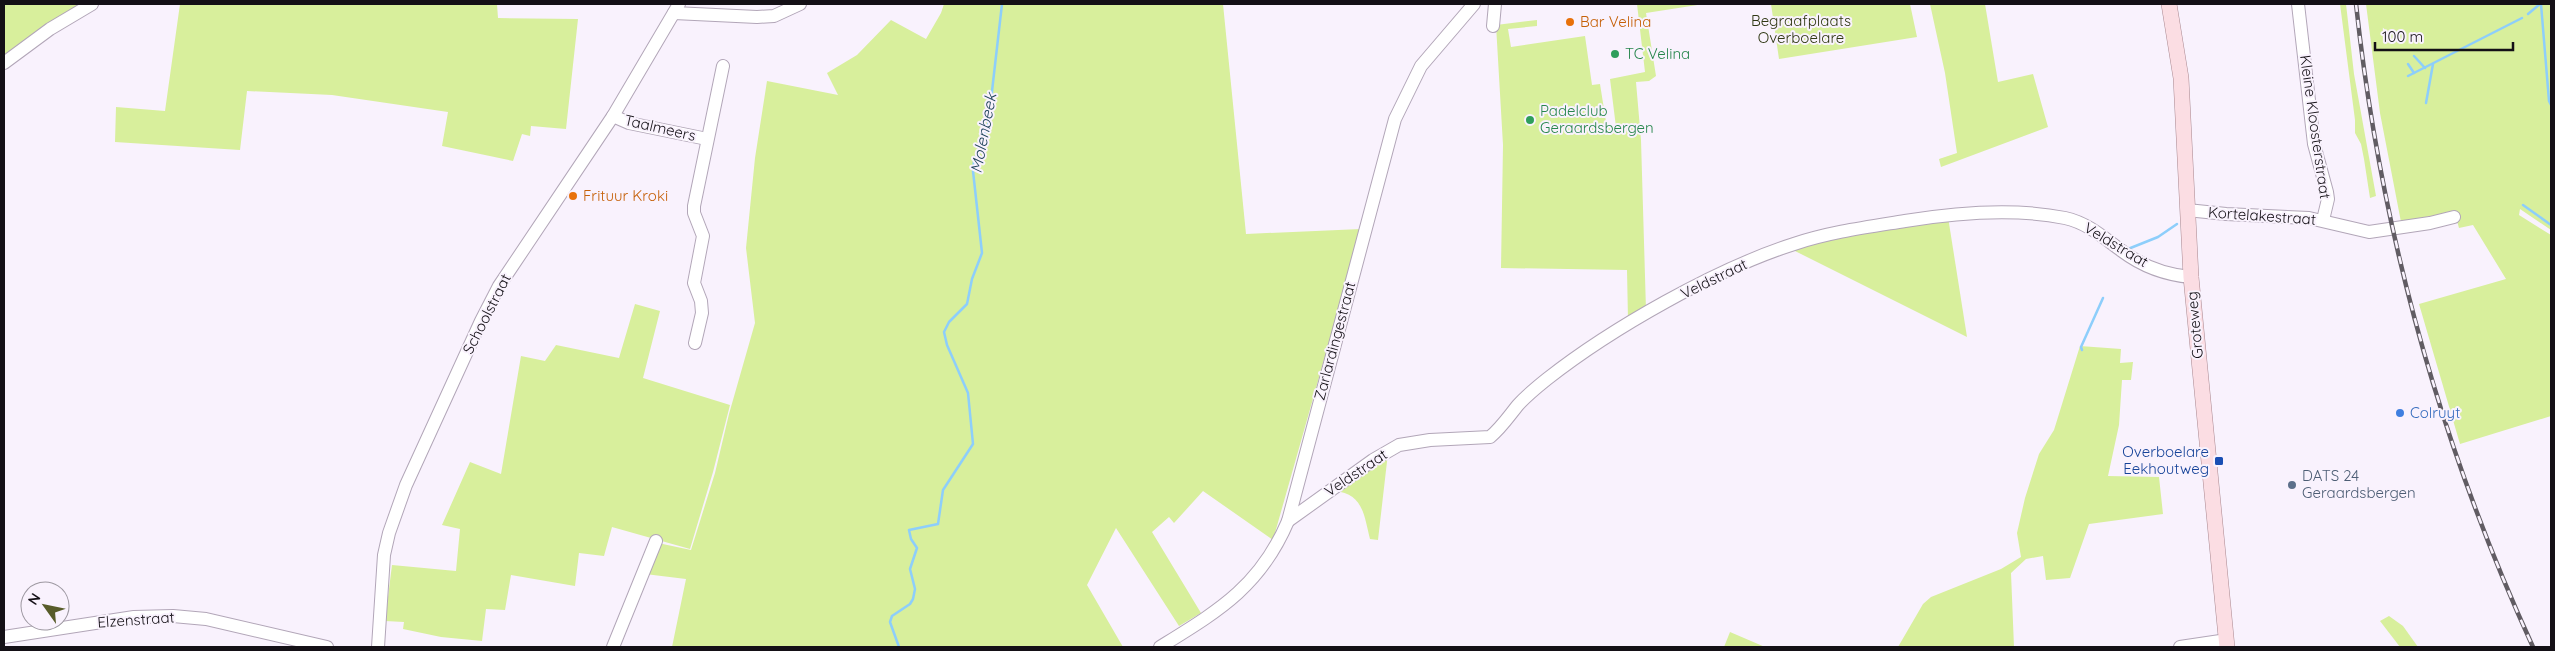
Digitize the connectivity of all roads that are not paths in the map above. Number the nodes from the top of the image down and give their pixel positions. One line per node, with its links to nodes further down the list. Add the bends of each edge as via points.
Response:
1 (92, 4): 9 (street, via 50,29)
2 (800, 4): 7 (street, via 774,16 757,17)
3 (1474, 4): 18 (street, Zarlardingestraat, via 1420,66 1395,119)
4 (1495, 4): 8 (street)
5 (2169, 4): 13 (main road, Groteweg, via 2182,78)
6 (2298, 4): 15 (street, Kleine Kloosterstraat, via 2314,144 2328,199)
7 (677, 8): 11 (street, Schoolstraat)
8 (1493, 26)
9 (4, 64)
10 (723, 66): 12 (street, Taalmeers)
11 (613, 116): 12 (street, Taalmeers, via 629,123); 23 (street, Schoolstraat, via 499,286 406,485 384,554)
12 (707, 139): 17 (street, Taalmeers, via 694,206 703,236 694,283 702,313)
13 (2187, 210): 15 (street, Kortelakestraat); 16 (main road, Groteweg)
14 (2454, 217): 15 (street, Kortelakestraat, via 2378,232 2360,231)
15 (2323, 220)
16 (2191, 277): 18 (street, Veldstraat, via 2162,272 2144,264 2085,225 2065,218 1974,213 1864,228 1796,243 1691,289 1630,324 1534,390 1490,438 1430,440 1399,445); 21 (main road, Groteweg)
17 (695, 343)
18 (1288, 521): 25 (street, Zarlardingestraat, via 1268,560 1249,584 1203,621)
19 (656, 541): 24 (street)
20 (4, 637): 22 (street, Elzenstraat, via 134,617 173,616 215,621)
21 (2227, 644): 26 (street)
22 (327, 647)
23 (378, 647)
24 (614, 647)
25 (1160, 647)
26 (2180, 647)

